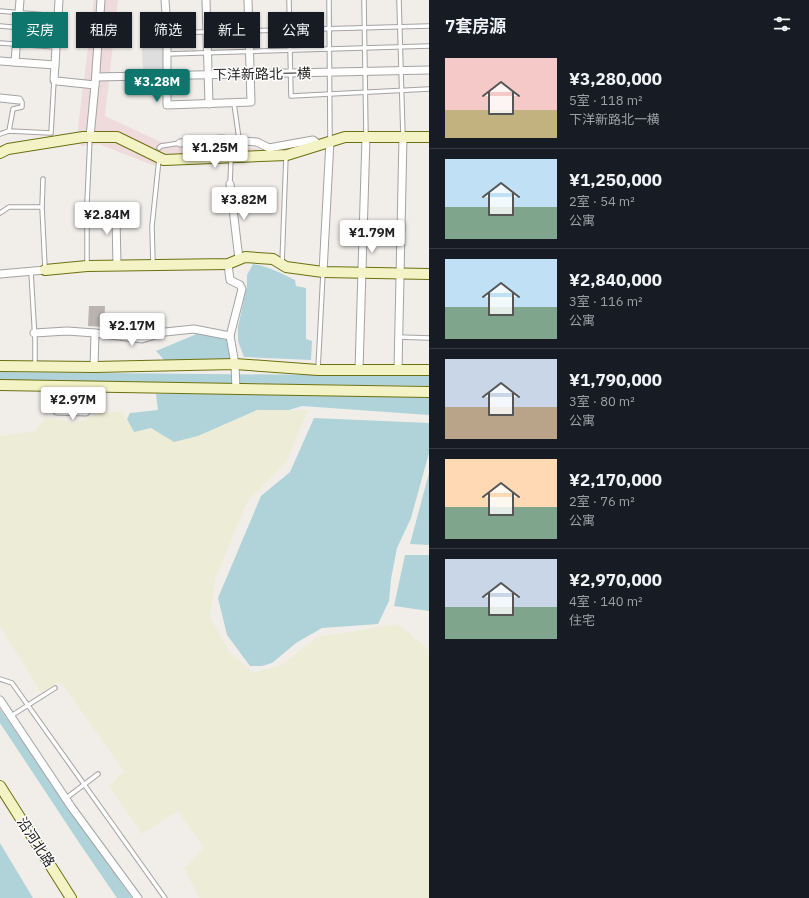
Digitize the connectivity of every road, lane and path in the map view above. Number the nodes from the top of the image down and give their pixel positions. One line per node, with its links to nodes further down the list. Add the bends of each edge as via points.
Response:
1 (20, 0): 13 (street)
2 (59, 0): 14 (street)
3 (101, 0): 52 (street)
4 (165, 0): 15 (street)
5 (206, 0): 16 (street)
6 (248, 0): 17 (street)
7 (289, 0): 18 (lane)
8 (329, 0): 25 (lane)
9 (364, 0): 23 (lane)
10 (399, 0): 22 (lane)
11 (0, 11): 12 (lane)
12 (12, 12)
13 (19, 12)
14 (58, 12)
15 (166, 12)
16 (206, 12)
17 (248, 12)
18 (289, 12)
19 (0, 26): 21 (lane)
20 (429, 26): 22 (lane)
21 (12, 27)
22 (399, 27): 23 (lane); 29 (lane)
23 (364, 28): 25 (lane); 35 (lane)
24 (324, 29): 25 (lane)
25 (329, 29): 36 (lane)
26 (0, 43): 27 (lane)
27 (12, 44)
28 (429, 46): 29 (lane)
29 (400, 47): 35 (lane); 46 (lane)
30 (16, 48): 42 (street)
31 (56, 48): 43 (street)
32 (167, 48): 40 (street)
33 (208, 48): 39 (street)
34 (250, 48): 38 (street)
35 (365, 48): 36 (lane); 45 (lane)
36 (330, 49): 37 (lane); 47 (lane)
37 (290, 50): 38 (lane); 48 (lane)
38 (250, 52): 39 (lane); 49 (street)
39 (208, 53): 40 (lane); 50 (street)
40 (167, 54): 51 (street)
41 (0, 61): 42 (street)
42 (15, 62): 43 (street)
43 (55, 65): 53 (street)
44 (429, 70): 46 (street, 下洋新路北一横)
45 (365, 71): 46 (street, 下洋新路北一横); 47 (street, 下洋新路北一横); 57 (lane)
46 (400, 71): 56 (lane)
47 (330, 72): 48 (street, 下洋新路北一横); 58 (lane)
48 (291, 73): 49 (street, 下洋新路北一横); 58 (lane, via 291,96)
49 (250, 74): 50 (street, 下洋新路北一横); 61 (street, via 251,102)
50 (208, 75): 51 (street, 下洋新路北一横); 62 (street)
51 (167, 76): 52 (street, 下洋新路北一横); 62 (street, via 167,105)
52 (96, 77): 54 (street)
53 (54, 80): 54 (street); 63 (lane, via 51,133)
54 (95, 85): 65 (street)
55 (429, 89): 56 (lane)
56 (401, 91): 57 (lane); 67 (lane)
57 (365, 92): 58 (lane); 66 (lane)
58 (330, 94): 71 (lane)
59 (0, 98): 60 (street)
60 (19, 100): 63 (lane, via 22,107 13,109)
61 (234, 103): 62 (street); 69 (lane)
62 (209, 104)
63 (9, 131): 64 (lane)
64 (0, 134)
65 (90, 137): 72 (street, via 8,149); 73 (street, via 117,137); 80 (lane)
66 (366, 137): 67 (street); 71 (street, via 345,137); 90 (street)
67 (403, 137): 68 (street); 91 (street)
68 (429, 137)
69 (239, 139)
70 (180, 143): 71 (street, via 221,139 257,142 269,148 313,140); 73 (lane, via 161,146)
71 (325, 143): 74 (street); 89 (street)
72 (0, 153)
73 (159, 153): 75 (street, via 164,160); 84 (lane, via 152,226)
74 (286, 155): 75 (street); 85 (lane)
75 (231, 157): 77 (lane)
76 (43, 179): 78 (lane)
77 (230, 184): 81 (street)
78 (42, 206): 79 (lane, via 9,207); 87 (lane)
79 (0, 213)
80 (87, 217): 83 (street, via 116,217); 86 (lane)
81 (240, 259): 82 (street); 85 (street, via 273,259)
82 (228, 264): 84 (street); 96 (street, via 230,280 242,289)
83 (117, 265): 84 (street); 86 (street)
84 (153, 265)
85 (282, 265): 89 (street)
86 (87, 266): 87 (street)
87 (45, 270): 88 (street)
88 (31, 271): 92 (street); 94 (lane)
89 (323, 272): 90 (street); 103 (lane)
90 (362, 273): 91 (street); 104 (street)
91 (400, 273): 93 (street); 97 (street)
92 (0, 274)
93 (429, 274)
94 (34, 333): 95 (street); 101 (lane)
95 (95, 333): 96 (street, via 142,339 165,332 194,329); 102 (street)
96 (230, 336): 99 (street)
97 (398, 337): 98 (lane); 105 (street)
98 (429, 338)
99 (235, 364): 102 (street); 103 (street); 110 (street)
100 (0, 366): 101 (street)
101 (35, 366): 102 (street)
102 (94, 367)
103 (318, 370): 104 (street)
104 (359, 370): 105 (street)
105 (398, 370): 106 (street)
106 (429, 370)
107 (0, 385): 108 (street)
108 (57, 386): 109 (street); 109 (street, via 57,411 86,412 92,402)
109 (93, 386): 110 (street)
110 (236, 389): 111 (street)
111 (429, 392)
112 (0, 679): 121 (lane, via 12,683)
113 (55, 688): 115 (lane)
114 (0, 700): 115 (street)
115 (11, 716): 118 (street)
116 (98, 774): 118 (lane)
117 (0, 786): 119 (street, 沿河北路)
118 (66, 799): 120 (street)
119 (71, 898)
120 (138, 898)
121 (165, 898)

